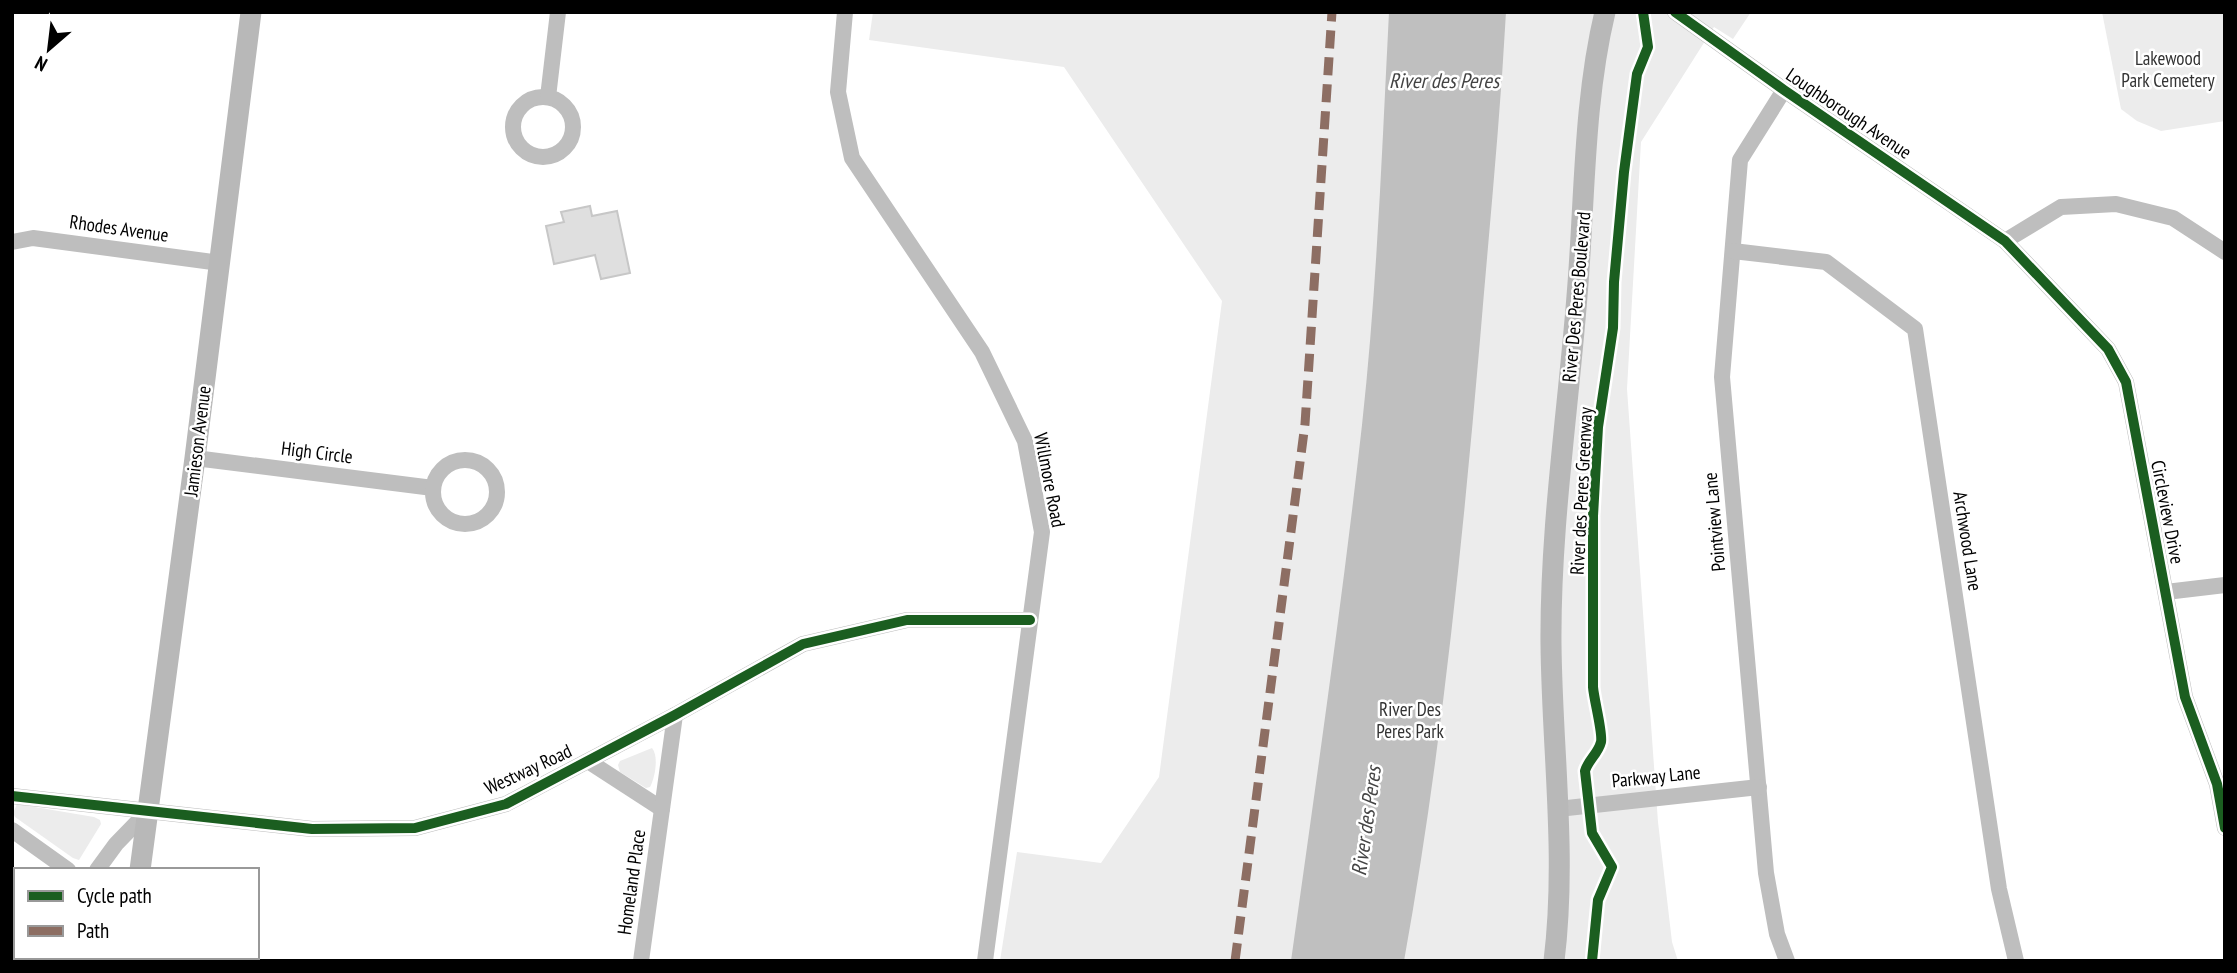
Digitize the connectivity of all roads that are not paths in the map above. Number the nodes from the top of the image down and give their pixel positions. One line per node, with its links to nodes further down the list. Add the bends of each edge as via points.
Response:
1 (251, 12): 12 (main road, Jamieson Avenue)
2 (558, 12): 7 (street)
3 (845, 12): 17 (street, Willmore Road, via 838,92 852,158 982,352 1025,441 1042,532)
4 (1605, 12): 24 (main road, River Des Peres Boulevard, via 1592,93 1553,566 1551,680)
5 (1675, 12): 6 (street, Loughborough Avenue)
6 (1784, 90): 8 (street, Loughborough Avenue); 10 (street, Pointview Lane, via 1740,160)
7 (548, 97)
8 (2005, 241): 11 (street, via 2062,208 2116,204 2173,218); 16 (street, Circleview Drive, via 2108,349 2126,382)
9 (12, 242): 12 (street, Rhodes Avenue, via 33,238)
10 (1733, 251): 20 (street, Pointview Lane, via 1721,377); 35 (street, Archwood Lane, via 1826,262 1915,329 1999,889)
11 (2225, 252)
12 (220, 263): 13 (main road, Jamieson Avenue)
13 (195, 458): 14 (street, High Circle); 25 (main road, Jamieson Avenue)
14 (433, 488): 14 (street, via 436,507 443,516 462,524 484,518 496,498 492,477 477,463 466,461 446,466)
15 (2225, 585): 16 (street)
16 (2166, 592): 21 (street, Circleview Drive, via 2185,697)
17 (1030, 620): 18 (street, Westway Road, via 907,620 803,644); 32 (street, Willmore Road)
18 (675, 715): 19 (street, Westway Road); 23 (street, Homeland Place)
19 (588, 761): 23 (street, Homeland Place); 25 (street, Westway Road, via 506,804 415,828 313,829)
20 (1759, 787): 24 (street, Parkway Lane); 34 (street, Pointview Lane, via 1766,873)
21 (2221, 788): 26 (street, Circleview Drive)
22 (12, 796): 25 (street, Westway Road)
23 (662, 809): 31 (street, Homeland Place)
24 (1558, 809): 33 (main road, River Des Peres Boulevard)
25 (148, 811): 29 (street); 30 (main road, Jamieson Avenue)
26 (2225, 828)
27 (12, 830): 28 (street)
28 (65, 868)
29 (99, 868)
30 (140, 868)
31 (641, 961)
32 (985, 961)
33 (1554, 961)
34 (1787, 961)
35 (2016, 961)

